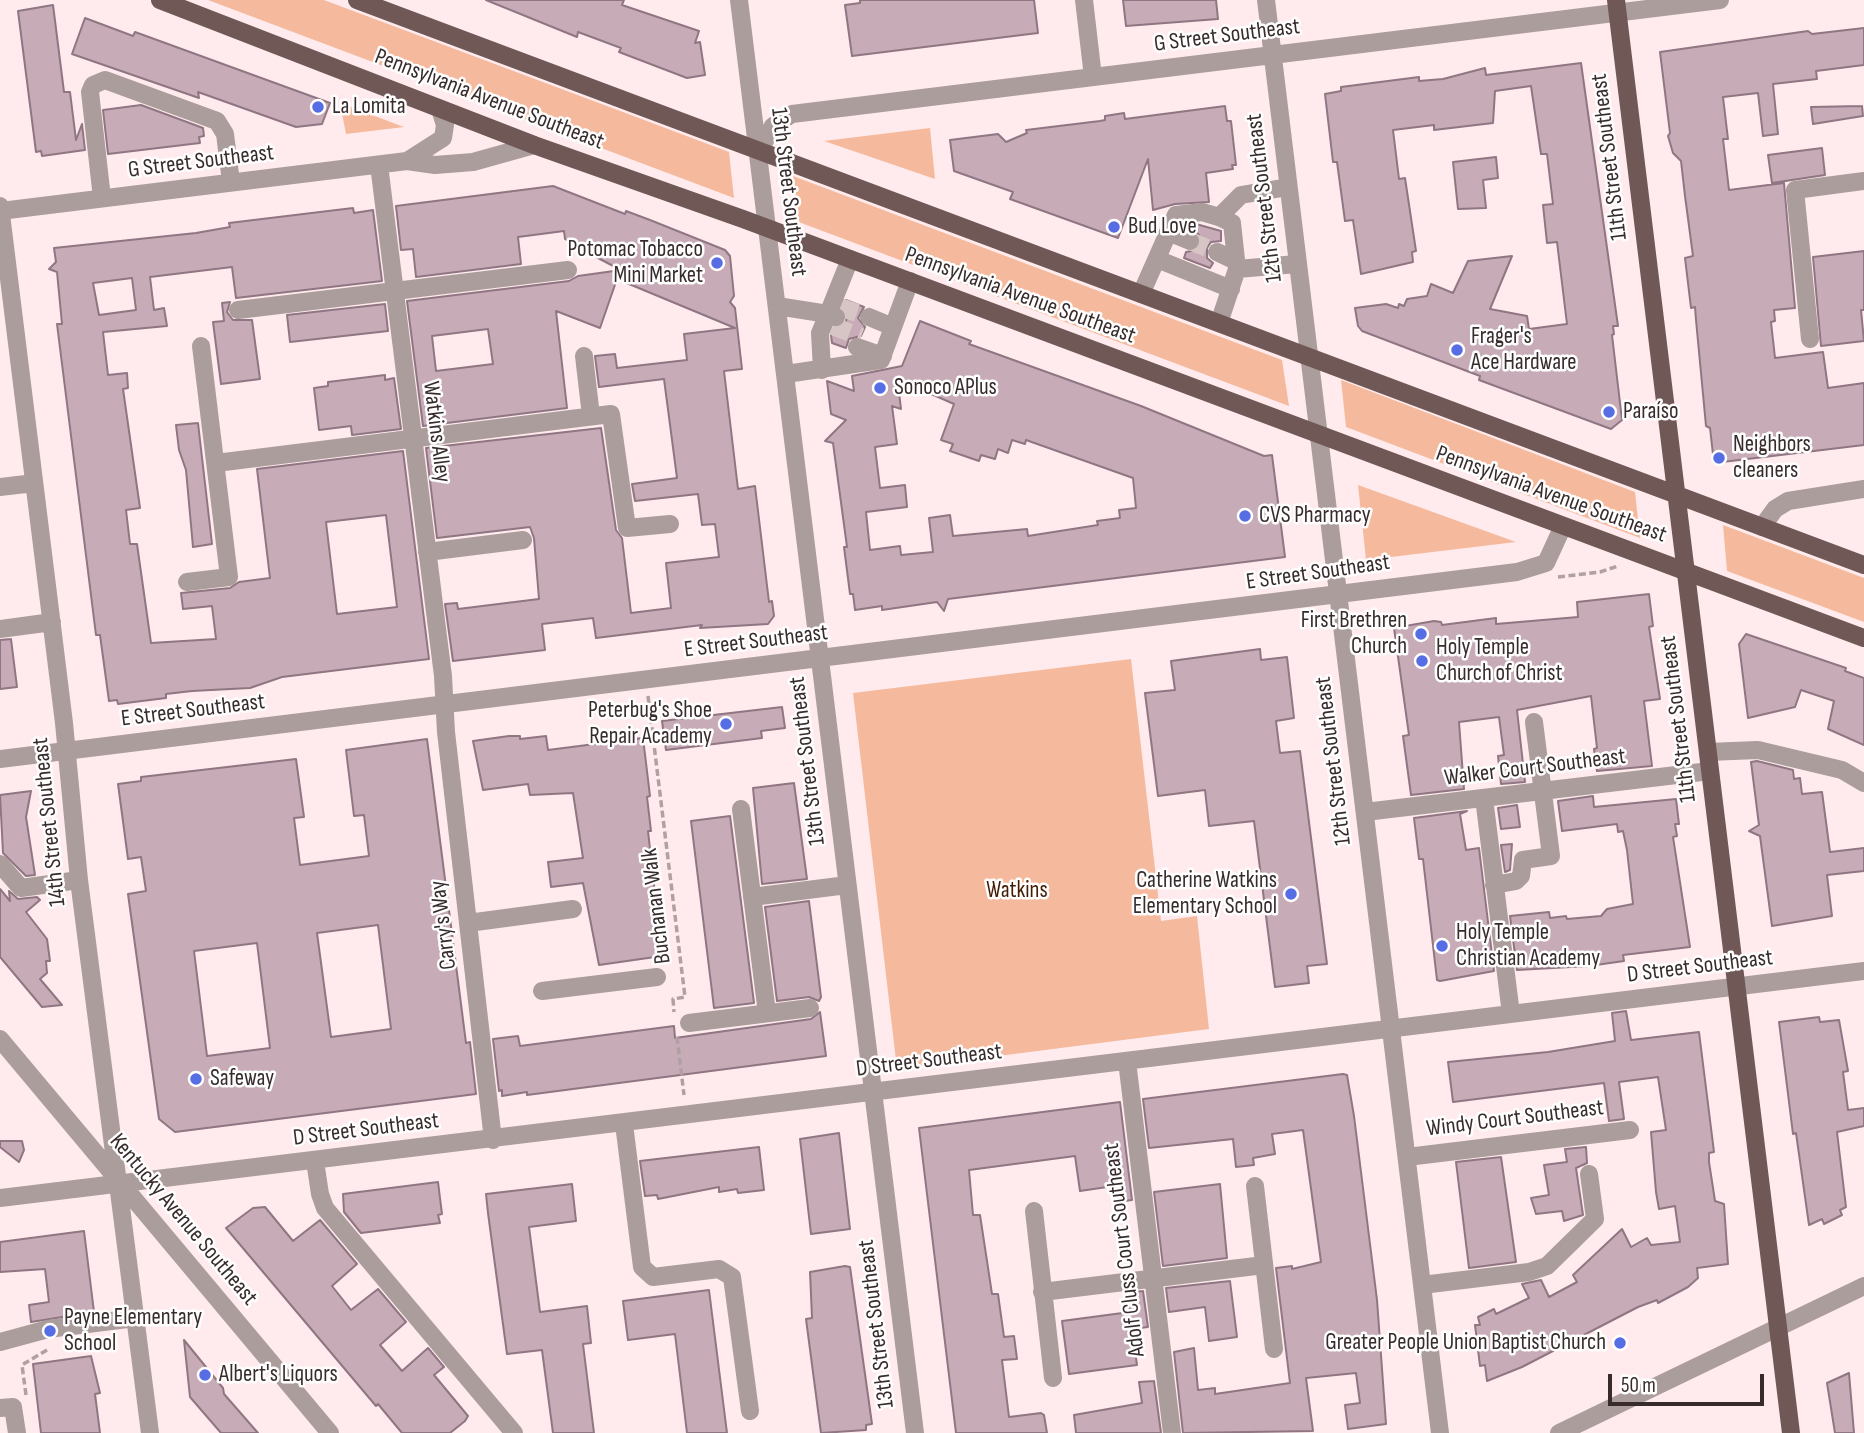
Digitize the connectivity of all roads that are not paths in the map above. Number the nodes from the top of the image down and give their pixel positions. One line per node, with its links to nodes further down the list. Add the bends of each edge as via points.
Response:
1 (160, 0): 10 (main road, Pennsylvania Avenue Southeast)
2 (357, 0): 12 (main road, Pennsylvania Avenue Southeast)
3 (740, 0): 12 (street, 13th Street Southeast)
4 (1084, 0): 9 (street)
5 (1265, 0): 8 (street, 12th Street Southeast)
6 (1720, 0): 7 (street, G Street Southeast)
7 (1617, 7): 8 (street, G Street Southeast); 52 (main road, 11th Street Southeast)
8 (1273, 55): 9 (street, G Street Southeast); 17 (street, 12th Street Southeast)
9 (1093, 77): 12 (street, G Street Southeast, via 792,114 773,126)
10 (440, 109): 11 (main road, Pennsylvania Avenue Southeast); 13 (street, G Street Southeast, via 443,138)
11 (534, 145): 13 (street, G Street Southeast, via 473,162 435,165); 21 (main road, Pennsylvania Avenue Southeast)
12 (759, 151): 21 (street, 13th Street Southeast); 33 (main road, Pennsylvania Avenue Southeast)
13 (408, 161): 14 (street, G Street Southeast)
14 (379, 165): 16 (street, G Street Southeast); 32 (street, Watkins Alley)
15 (1864, 181): 38 (street, via 1795,190)
16 (231, 182): 18 (street, G Street Southeast); 18 (street, via 225,134 217,121 105,80 93,85 90,92)
17 (1288, 187): 20 (street, via 1241,195); 27 (street, 12th Street Southeast)
18 (102, 198): 19 (street, G Street Southeast)
19 (0, 209): 49 (street, 14th Street Southeast)
20 (1219, 217): 22 (street, via 1202,212 1176,215); 28 (street, via 1232,223)
21 (768, 228): 25 (main road, Pennsylvania Avenue Southeast); 34 (street, 13th Street Southeast)
22 (1168, 233): 23 (street); 26 (street)
23 (1190, 241)
24 (1217, 252): 28 (street)
25 (850, 259): 30 (main road, Pennsylvania Avenue Southeast); 36 (street)
26 (1157, 259): 31 (street); 33 (street)
27 (1297, 264): 28 (street); 42 (street, 12th Street Southeast)
28 (1237, 265): 31 (street)
29 (568, 270): 32 (street)
30 (910, 281): 39 (street); 46 (main road, Pennsylvania Avenue Southeast)
31 (1231, 289): 37 (street)
32 (395, 292): 35 (street); 47 (street, Watkins Alley)
33 (1141, 294): 37 (main road, Pennsylvania Avenue Southeast)
34 (777, 306): 36 (street); 44 (street, 13th Street Southeast)
35 (238, 310)
36 (830, 320): 43 (street)
37 (1219, 323): 42 (main road, Pennsylvania Avenue Southeast)
38 (1810, 339)
39 (888, 342): 39 (street, via 863,332); 43 (street, via 881,360)
40 (201, 346): 48 (street)
41 (584, 356): 45 (street)
42 (1308, 357): 46 (street, 12th Street Southeast); 52 (main road, Pennsylvania Avenue Southeast)
43 (822, 370): 44 (street)
44 (786, 373): 65 (street, 13th Street Southeast)
45 (591, 416): 47 (street); 53 (street, via 611,414 627,528)
46 (1318, 433): 54 (main road, Pennsylvania Avenue Southeast); 61 (street, 12th Street Southeast)
47 (412, 438): 48 (street); 57 (street, Watkins Alley)
48 (216, 463): 60 (street, via 229,577)
49 (34, 483): 50 (street); 62 (street, 14th Street Southeast)
50 (0, 487)
51 (1864, 489): 55 (street, via 1788,500)
52 (1677, 495): 55 (main road, Pennsylvania Avenue Southeast); 59 (main road, 11th Street Southeast)
53 (670, 524)
54 (1563, 526): 59 (main road, Pennsylvania Avenue Southeast); 61 (street, E Street Southeast, via 1550,557 1529,570)
55 (1762, 527): 58 (main road, Pennsylvania Avenue Southeast)
56 (523, 540): 57 (street)
57 (427, 552): 66 (street, Watkins Alley)
58 (1864, 565)
59 (1686, 571): 64 (main road, Pennsylvania Avenue Southeast); 69 (main road, 11th Street Southeast)
60 (187, 583)
61 (1339, 595): 65 (street, E Street Southeast); 76 (street, 12th Street Southeast)
62 (52, 622): 63 (street); 68 (street, 14th Street Southeast)
63 (0, 629)
64 (1864, 638)
65 (820, 659): 66 (street, E Street Southeast); 79 (street, 13th Street Southeast)
66 (445, 705): 68 (street, E Street Southeast); 83 (street, Carry's Way)
67 (1534, 722): 73 (street)
68 (66, 751): 70 (street, E Street Southeast); 78 (street, 14th Street Southeast)
69 (1707, 752): 71 (main road, 11th Street Southeast); 72 (street, via 1758,750 1842,770)
70 (0, 760)
71 (1710, 771): 73 (street, Walker Court Southeast); 86 (main road, 11th Street Southeast)
72 (1864, 783)
73 (1543, 791): 74 (street, Walker Court Southeast); 80 (street, via 1551,856 1523,860 1516,881)
74 (1484, 798): 76 (street, Walker Court Southeast); 80 (street)
75 (741, 809): 81 (street)
76 (1365, 812): 92 (street, 12th Street Southeast)
77 (0, 864): 78 (street, via 21,888)
78 (79, 880): 102 (street, 14th Street Southeast)
79 (847, 885): 81 (street); 95 (street, 13th Street Southeast)
80 (1494, 885): 90 (street)
81 (752, 897): 89 (street)
82 (573, 909): 83 (street)
83 (468, 923): 98 (street, Carry's Way)
84 (1864, 971): 86 (street, D Street Southeast)
85 (657, 977): 87 (street)
86 (1737, 987): 90 (street, D Street Southeast); 112 (main road, 11th Street Southeast)
87 (542, 991)
88 (810, 1008): 89 (street)
89 (767, 1013): 91 (street)
90 (1511, 1014): 92 (street, D Street Southeast)
91 (689, 1023)
92 (1392, 1028): 94 (street, D Street Southeast); 99 (street, 12th Street Southeast)
93 (0, 1039): 102 (street, Kentucky Avenue Southeast)
94 (1126, 1061): 95 (street, D Street Southeast); 107 (street, Adolf Cluss Court Southeast)
95 (873, 1093): 96 (street, D Street Southeast); 122 (street, 13th Street Southeast)
96 (624, 1124): 98 (street, D Street Southeast); 117 (street, via 642,1267 653,1277 719,1269 732,1277)
97 (1630, 1130): 99 (street, Windy Court Southeast)
98 (493, 1140): 100 (street, D Street Southeast)
99 (1406, 1157): 108 (street, 12th Street Southeast)
100 (315, 1161): 102 (street, D Street Southeast); 121 (street, via 325,1208)
101 (1589, 1174): 108 (street, via 1595,1219 1546,1266)
102 (119, 1184): 104 (street, D Street Southeast); 111 (street, 14th Street Southeast); 120 (street, Kentucky Avenue Southeast)
103 (1255, 1186): 106 (street)
104 (0, 1198)
105 (1034, 1211): 110 (street)
106 (1264, 1265): 107 (street); 114 (street)
107 (1153, 1278): 110 (street); 123 (street, Adolf Cluss Court Southeast)
108 (1422, 1285): 124 (street, 12th Street Southeast)
109 (1864, 1286): 112 (street)
110 (1042, 1292): 115 (street)
111 (135, 1318): 113 (street, via 48,1329); 119 (street, 14th Street Southeast)
112 (1778, 1327): 125 (street); 126 (main road, 11th Street Southeast)
113 (0, 1342)
114 (1274, 1349)
115 (1053, 1378)
116 (0, 1408): 118 (street, via 13,1407)
117 (750, 1411)
118 (17, 1433)
119 (150, 1433)
120 (330, 1433)
121 (514, 1433)
122 (915, 1433)
123 (1172, 1433)
124 (1440, 1433)
125 (1559, 1433)
126 (1791, 1433)

